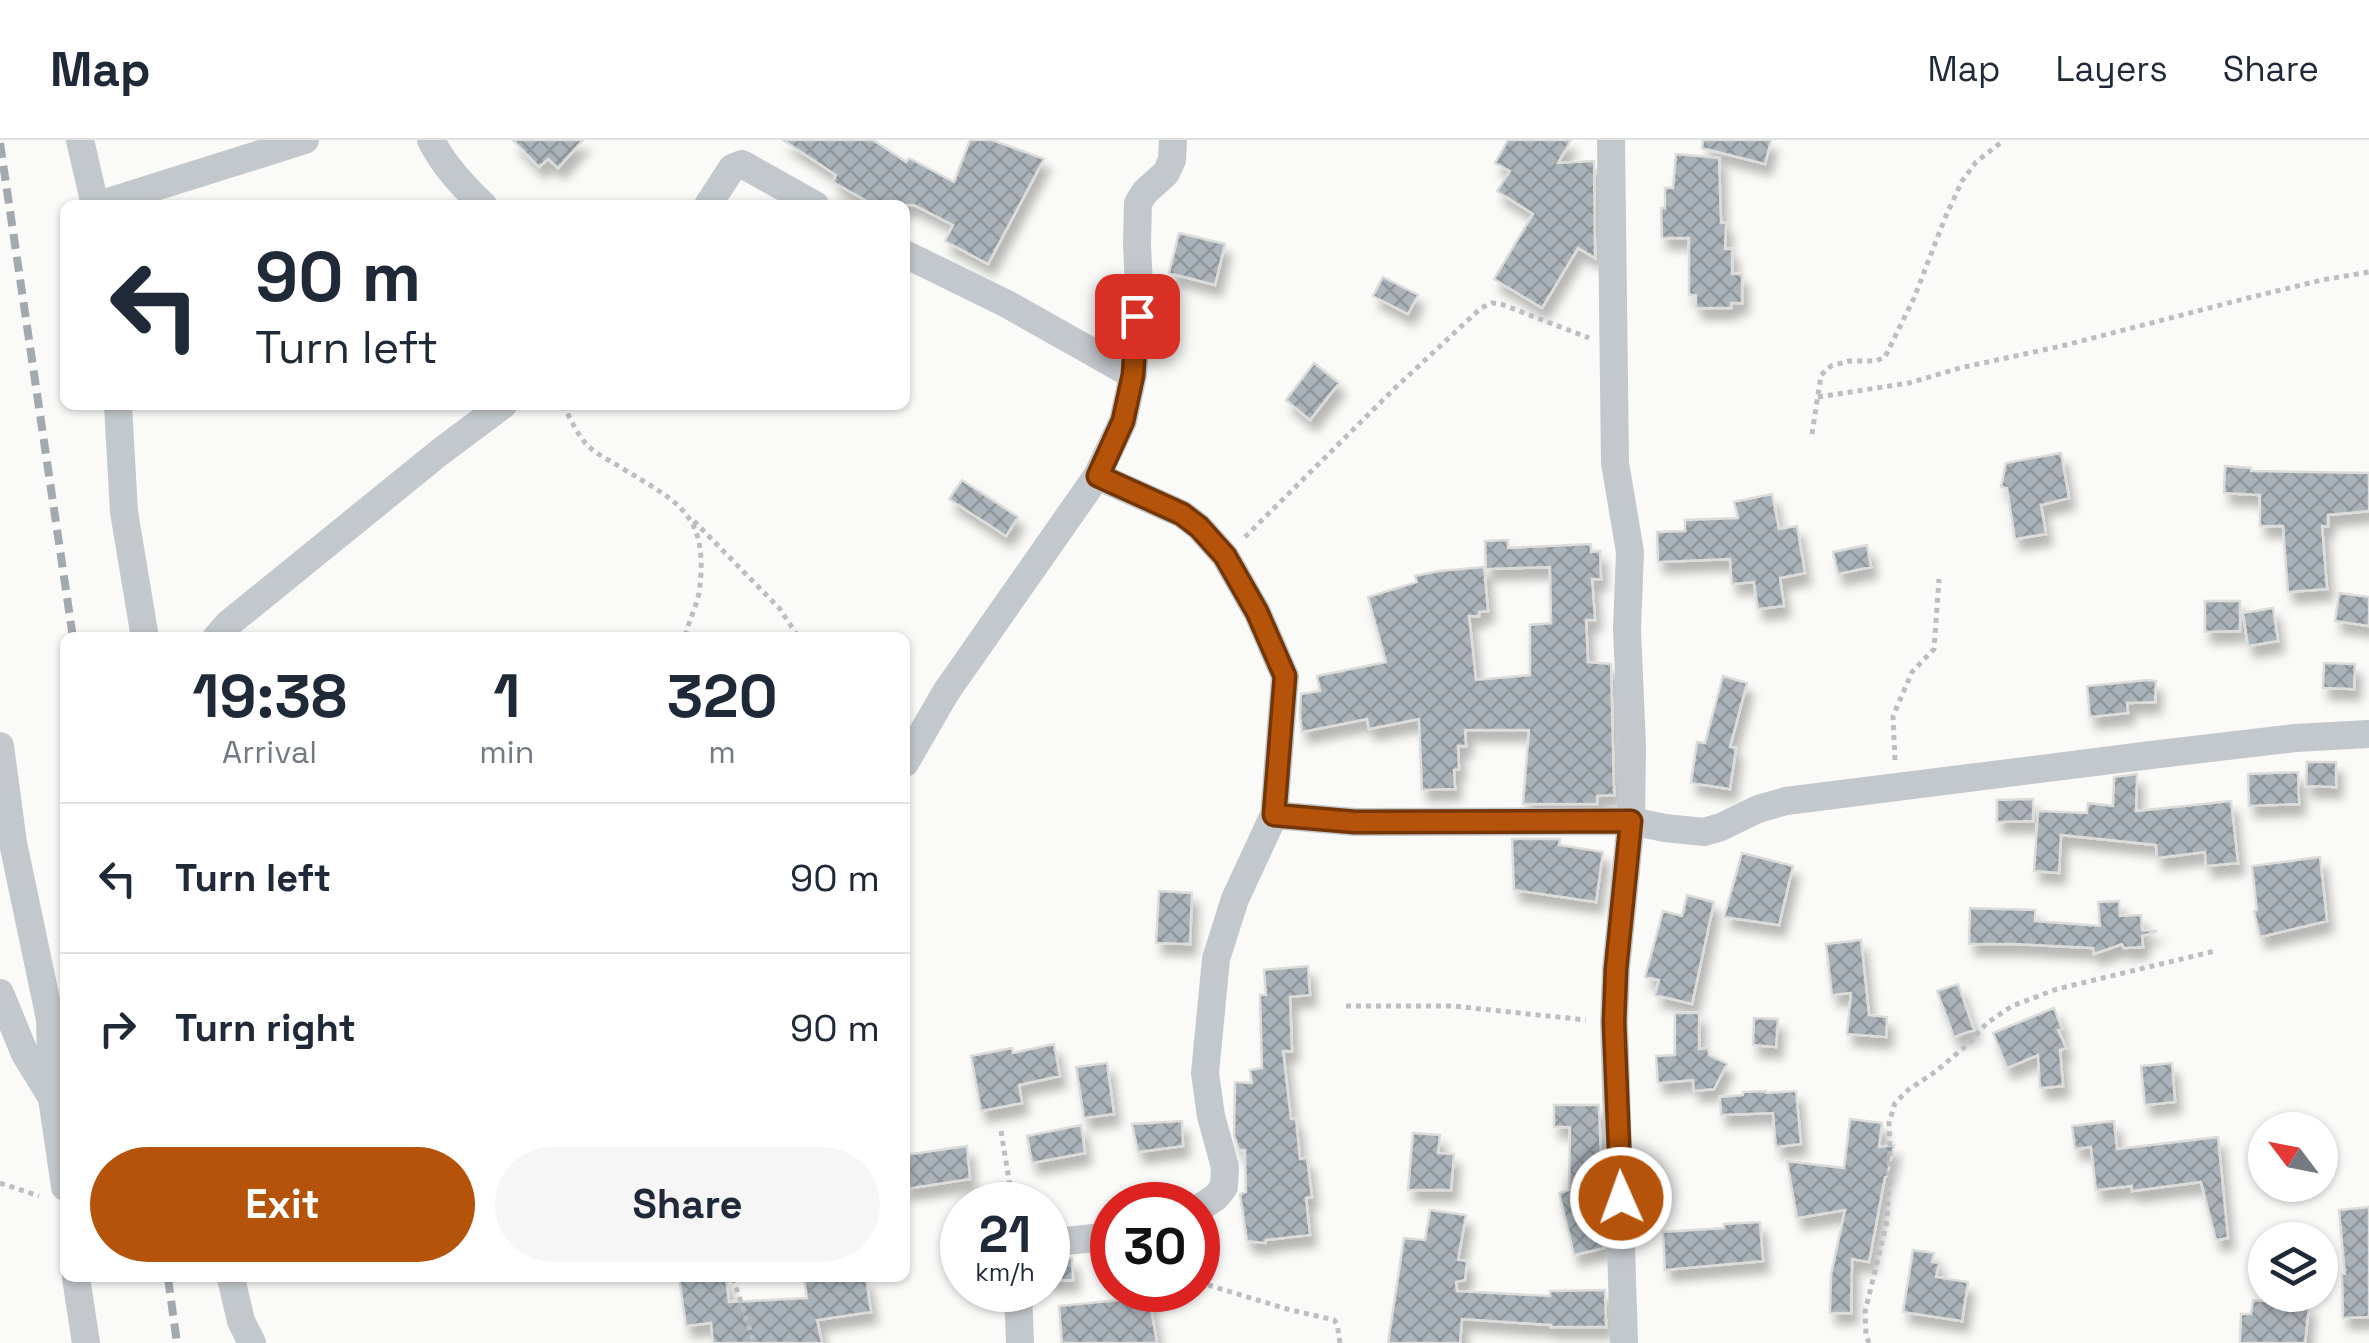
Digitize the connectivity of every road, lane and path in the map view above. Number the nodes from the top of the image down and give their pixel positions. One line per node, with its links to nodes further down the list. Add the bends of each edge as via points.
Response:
1 (80, 140): 7 (street)
2 (305, 140): 8 (street)
3 (431, 140): 9 (street)
4 (1173, 140): 15 (street, via 1166,173 1138,203)
5 (1611, 140): 14 (street)
6 (2004, 140): 16 (path, via 1962,181 1885,357 1831,366)
7 (95, 200)
8 (112, 200)
9 (477, 200)
10 (711, 200): 11 (street, via 732,168 742,164)
11 (806, 200)
12 (910, 256): 15 (street)
13 (2369, 272): 16 (path, via 1909,383)
14 (1613, 348): 23 (path, via 1487,304); 34 (street, via 1615,463 1630,552)
15 (1133, 375): 21 (street, via 1123,421)
16 (1818, 397): 20 (path)
17 (118, 410): 25 (street, via 124,512)
18 (496, 410): 26 (street)
19 (565, 410): 22 (path, via 586,444)
20 (1812, 434)
21 (1098, 476): 23 (street, via 1182,514); 31 (street, via 946,692)
22 (686, 513): 27 (path, via 700,544 698,597); 28 (path)
23 (1225, 556): 33 (street, via 1285,676)
24 (1939, 578): 32 (path, via 1934,649 1912,672 1892,716)
25 (144, 632)
26 (221, 632)
27 (687, 632)
28 (795, 632)
29 (2369, 734): 32 (street)
30 (0, 746): 39 (street, via 50,1019)
31 (910, 755)
32 (1897, 788): 34 (street, via 1786,802 1704,832)
33 (1274, 815): 34 (street, via 1355,822); 43 (street, via 1235,898 1216,959 1205,1073 1225,1168)
34 (1631, 821): 38 (street)
35 (2215, 950): 56 (path, via 2012,1006 1895,1102 1888,1222 1865,1312)
36 (0, 993): 39 (street, via 24,1054)
37 (1346, 1006): 38 (path, via 1453,1006)
38 (1614, 1022): 55 (street)
39 (52, 1098): 44 (street)
40 (1001, 1130): 41 (path)
41 (1009, 1182)
42 (0, 1183): 44 (path)
43 (1220, 1192)
44 (57, 1193)
45 (77, 1282): 50 (street)
46 (232, 1282): 51 (street)
47 (734, 1282): 52 (path)
48 (1220, 1289): 54 (path, via 1334,1320)
49 (1019, 1312): 53 (street)
50 (86, 1343)
51 (252, 1343)
52 (754, 1343)
53 (1020, 1343)
54 (1340, 1343)
55 (1624, 1343)
56 (1870, 1343)

